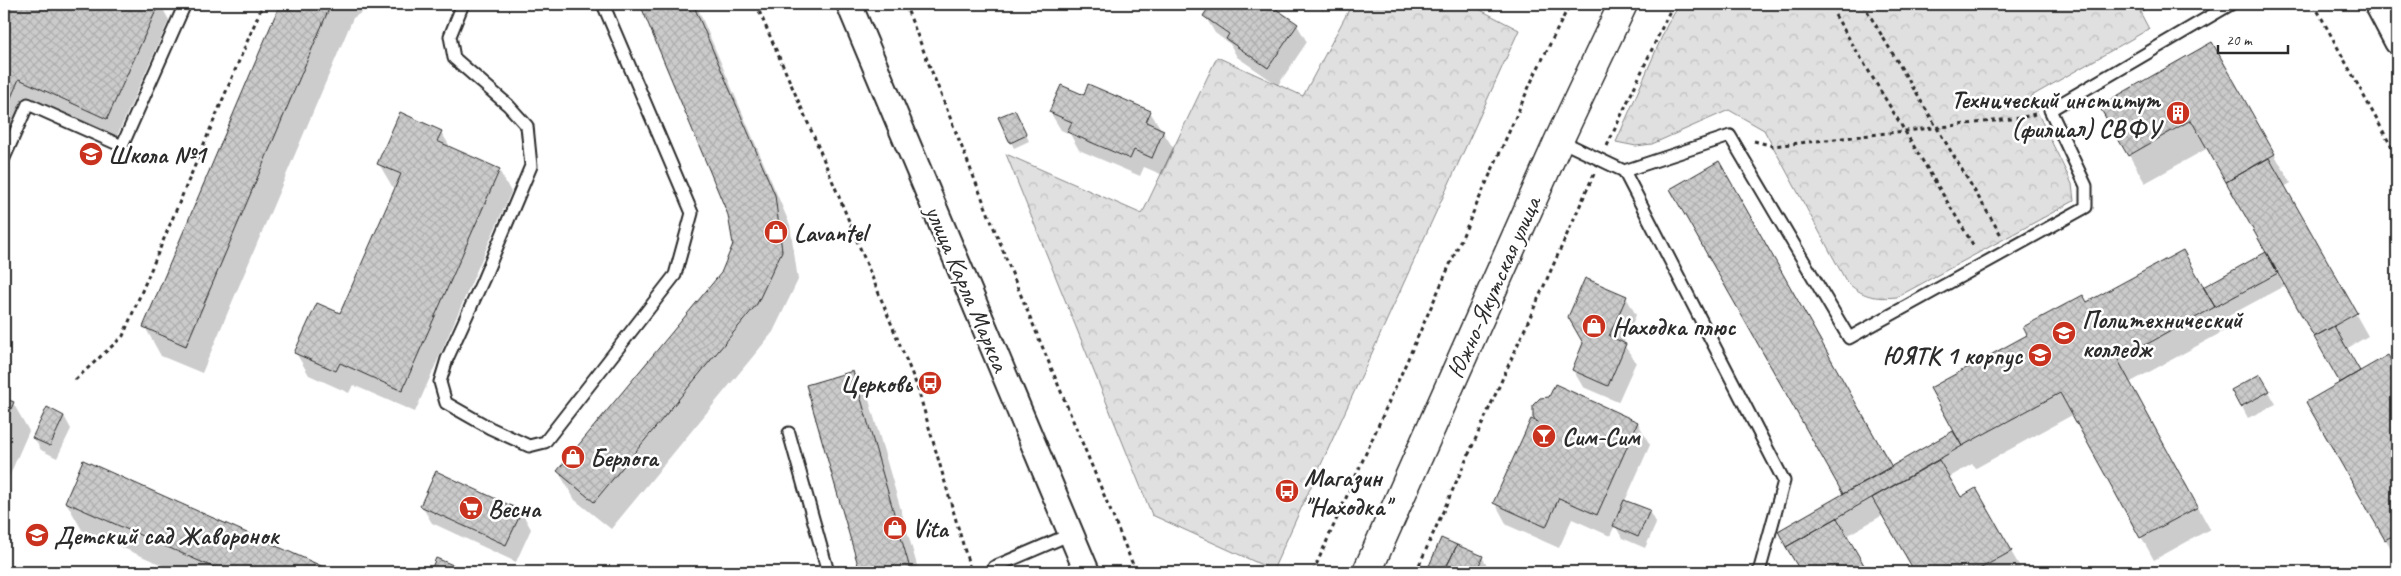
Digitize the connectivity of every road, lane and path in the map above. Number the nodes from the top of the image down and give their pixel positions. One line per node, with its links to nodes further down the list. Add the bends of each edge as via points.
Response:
1 (185, 4): 24 (lane, via 122,146 28,104)
2 (263, 4): 30 (path, via 123,336)
3 (463, 4): 4 (lane, via 450,36 454,58 528,126 531,166 440,382 446,402 529,446 545,442 675,275 692,213)
4 (602, 4)
5 (756, 4): 35 (path, via 917,386)
6 (849, 4): 32 (street, улица Карла Маркса)
7 (905, 4): 37 (path)
8 (1570, 4): 38 (path, via 1533,78)
9 (1623, 4): 23 (street, Южно-Якутская улица)
10 (1673, 4): 26 (path)
11 (1863, 4): 20 (path)
12 (2231, 4): 19 (lane)
13 (2314, 4): 25 (path)
14 (2377, 4): 18 (street)
15 (2386, 4): 17 (street)
16 (1835, 15): 21 (path)
17 (2397, 16)
18 (2397, 42)
19 (2050, 110): 20 (path, via 2020,118); 28 (lane, via 2086,186 2086,207)
20 (1937, 128): 21 (path); 28 (path)
21 (1905, 131): 22 (path, via 1773,146); 29 (path)
22 (1730, 136): 27 (lane); 29 (lane, via 1849,338)
23 (1559, 140): 26 (lane); 39 (street, Южно-Якутская улица)
24 (4, 158)
25 (2397, 158)
26 (1600, 160): 27 (lane); 40 (path)
27 (1624, 172): 41 (lane, via 1784,481)
28 (2009, 250): 29 (lane)
29 (1984, 263)
30 (75, 380)
31 (789, 433): 34 (lane)
32 (1071, 534): 33 (lane); 36 (street, улица Карла Маркса)
33 (994, 567)
34 (828, 572)
35 (971, 572)
36 (1087, 572)
37 (1136, 572)
38 (1313, 572)
39 (1367, 572)
40 (1416, 572)
41 (1759, 572)

